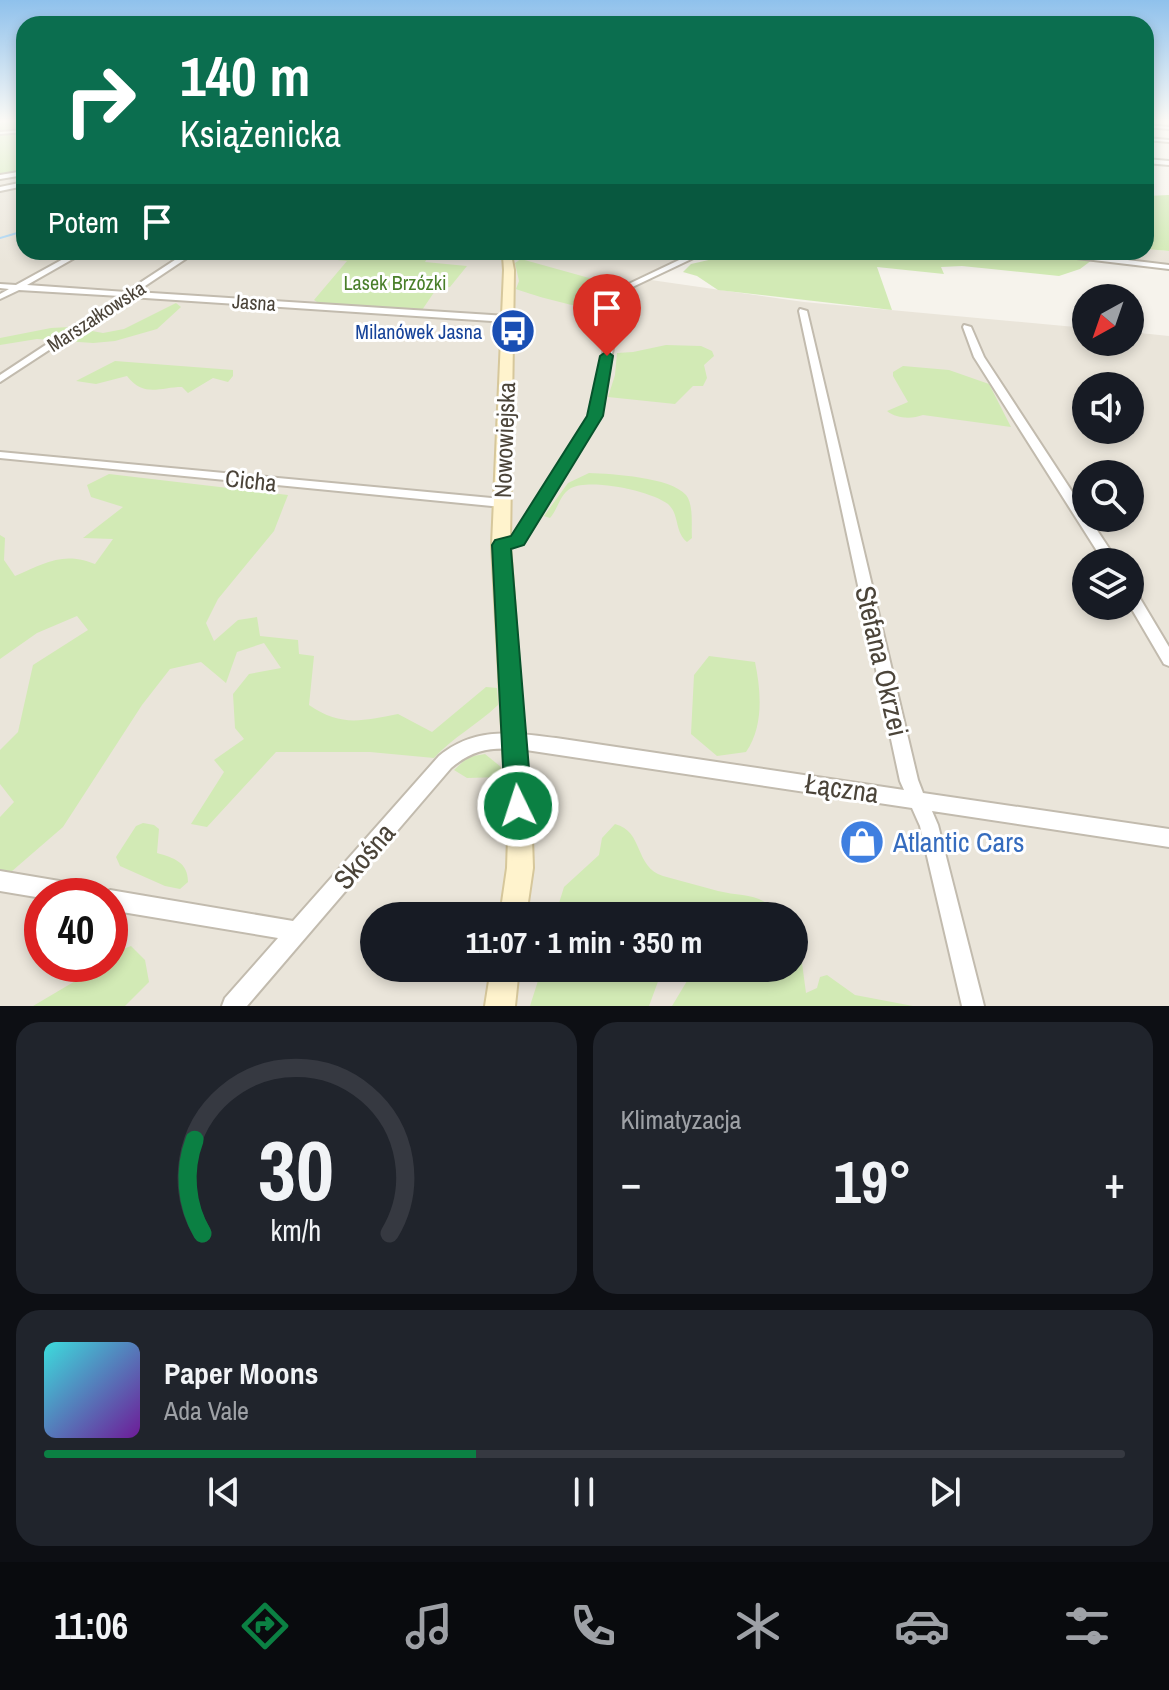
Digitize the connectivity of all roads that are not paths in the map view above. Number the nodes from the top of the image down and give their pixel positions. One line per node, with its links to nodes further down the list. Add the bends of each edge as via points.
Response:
1 (67, 260): 8 (street)
2 (180, 260): 9 (street, Marszałkowska)
3 (508, 260): 12 (street, Nowowiejska)
4 (685, 260): 17 (street, via 620,290 595,416 518,541)
5 (1115, 260): 6 (street)
6 (1169, 267)
7 (0, 286): 8 (street, Jasna)
8 (18, 287): 9 (street, Jasna); 10 (street)
9 (129, 294): 12 (street, Jasna); 14 (street, Marszałkowska)
10 (0, 297)
11 (803, 311): 22 (street, Stefana Okrzei)
12 (507, 319): 16 (street, Nowowiejska)
13 (967, 327): 18 (street, via 979,357)
14 (0, 379)
15 (0, 455): 16 (street, Cicha)
16 (502, 503): 17 (street, Nowowiejska)
17 (501, 545): 21 (street, Nowowiejska)
18 (1102, 548)
19 (1144, 616): 20 (street)
20 (1167, 651)
21 (514, 742): 22 (street, Łączna); 26 (street, Nowowiejska, via 520,853); 28 (street, Skośna, via 479,741 453,754)
22 (915, 799): 23 (street, Łączna); 32 (street, Stefana Okrzei, via 929,825)
23 (1169, 838)
24 (0, 881): 25 (street)
25 (24, 885)
26 (515, 902)
27 (128, 903): 28 (street)
28 (295, 935): 30 (street, Skośna)
29 (503, 982): 31 (street)
30 (233, 1006)
31 (500, 1006)
32 (973, 1006)

